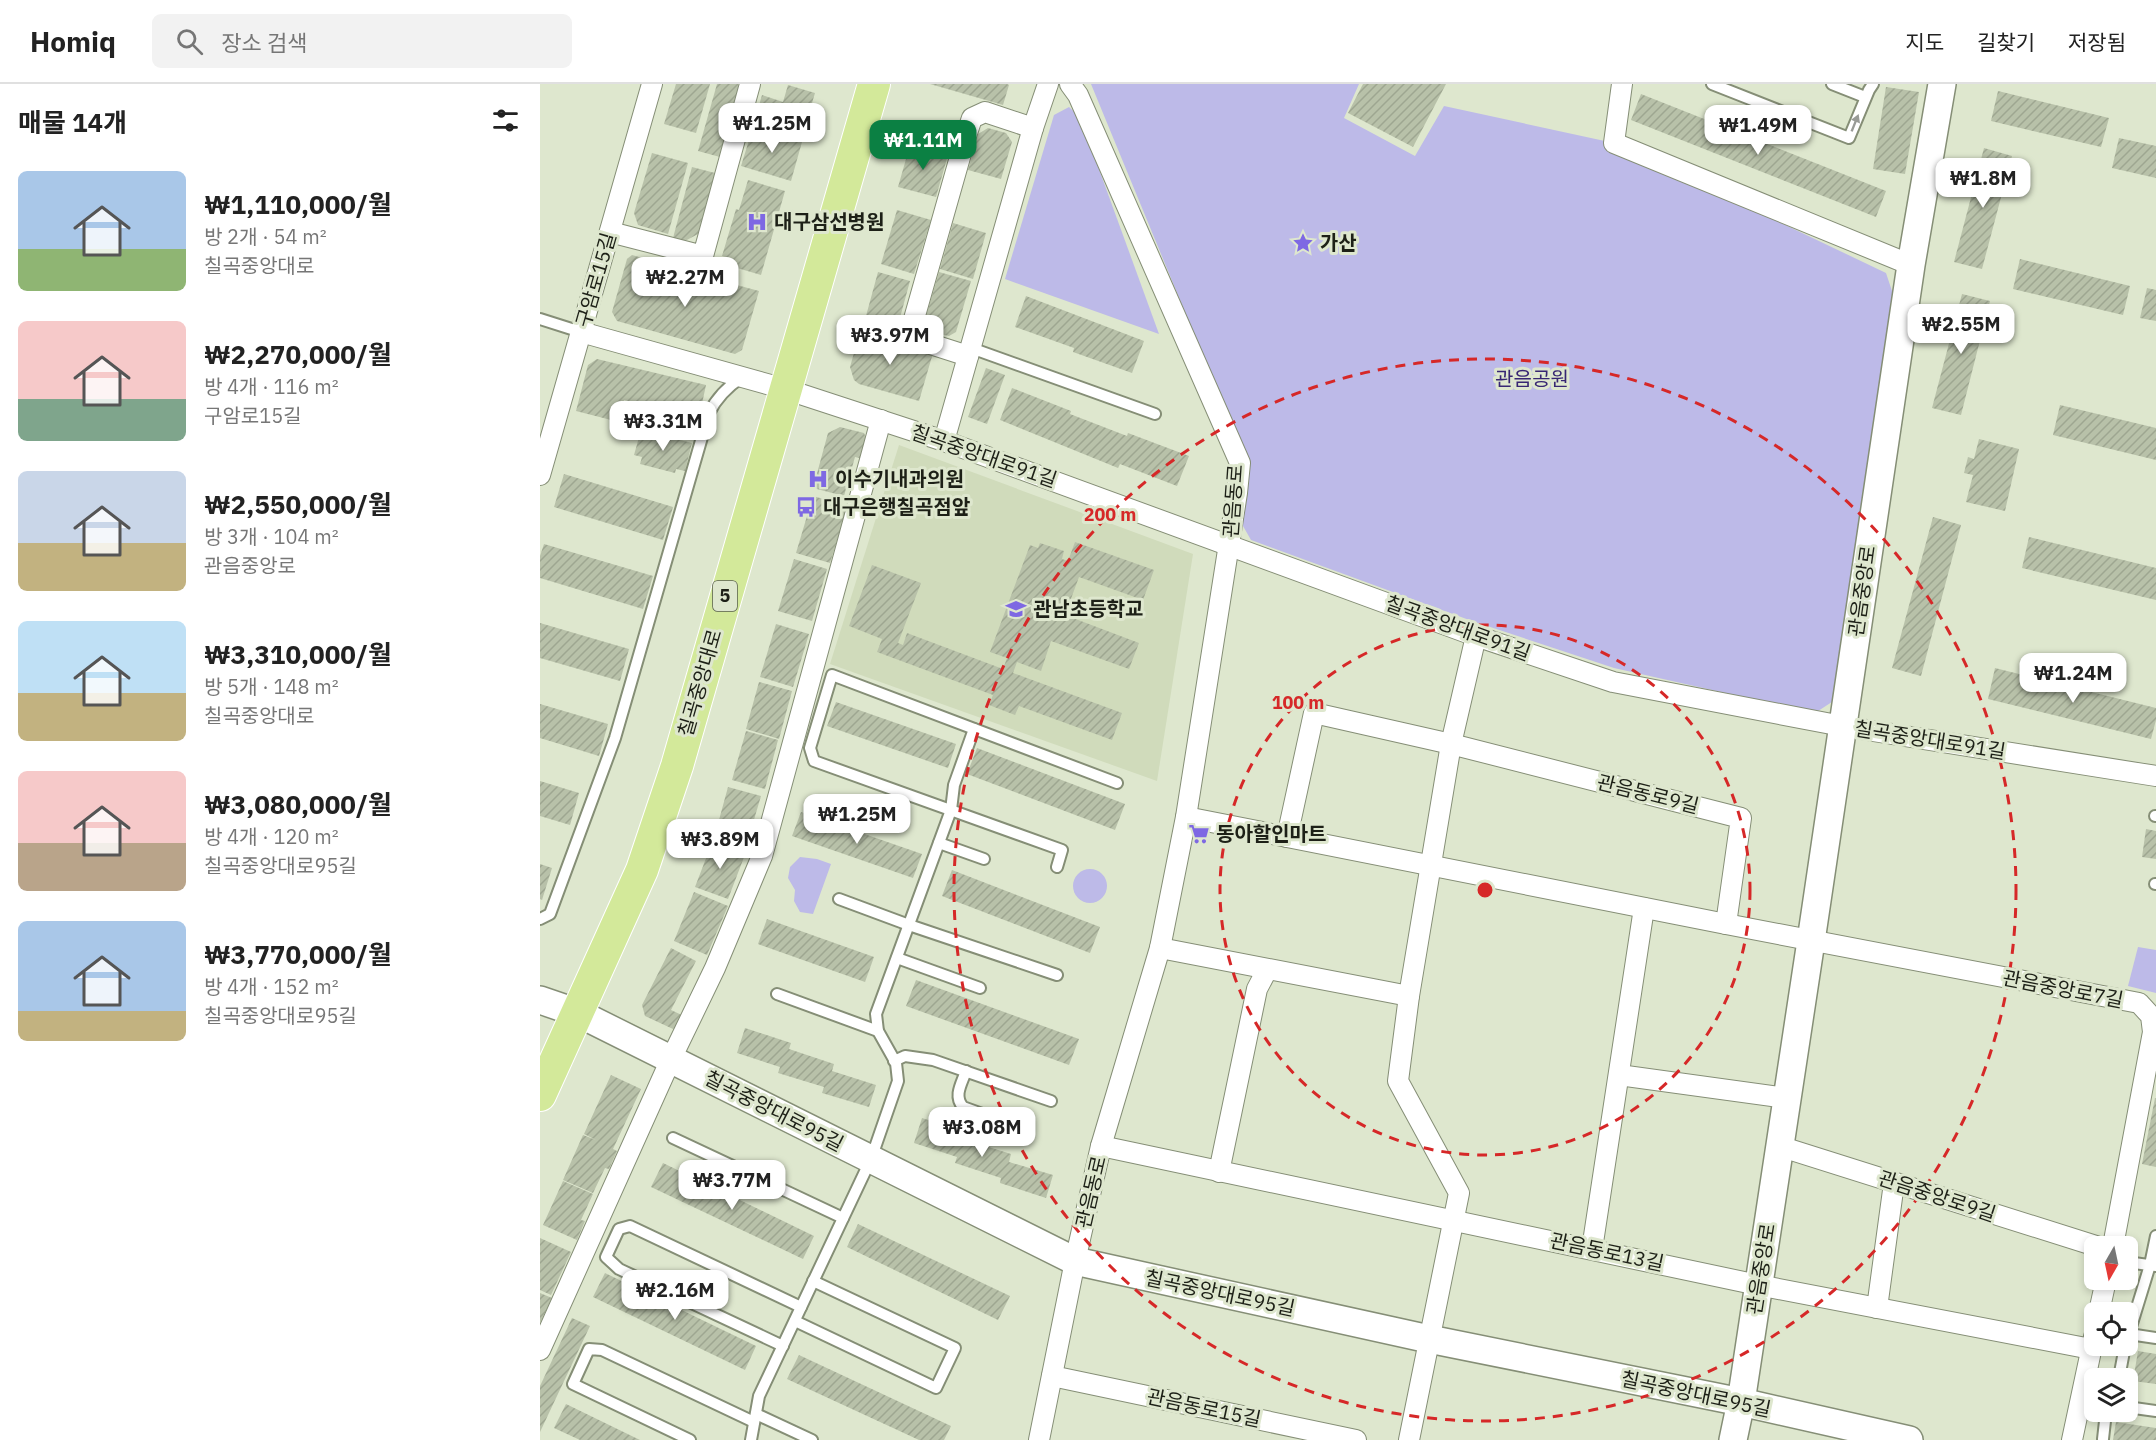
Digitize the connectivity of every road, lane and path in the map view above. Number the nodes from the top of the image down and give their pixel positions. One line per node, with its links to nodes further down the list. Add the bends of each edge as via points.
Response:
1 (652, 84): 13 (street, 구암로15길)
2 (750, 84): 13 (street, via 703,256)
3 (874, 84): 19 (main road, 칠곡중앙대로 / 5)
4 (1048, 84): 12 (street)
5 (1070, 84): 24 (street, 관음동로, via 1240,463)
6 (1622, 84): 14 (street, via 1614,143)
7 (1712, 84): 11 (lane, one-way to 11, via 1849,138)
8 (1832, 84): 11 (lane)
9 (1873, 84): 11 (lane)
10 (1942, 84): 14 (main road, 관음중앙로)
11 (1865, 97)
12 (1033, 128): 17 (street); 17 (street, via 984,112 972,118 912,326 918,340)
13 (610, 232): 16 (street, 구암로15길)
14 (1911, 265): 26 (main road, 관음중앙로)
15 (540, 321): 16 (lane)
16 (581, 332): 18 (street, 칠곡중앙대로91길); 23 (street, 구암로15길)
17 (970, 352): 20 (lane); 22 (street)
18 (742, 377): 19 (street, 칠곡중앙대로91길); 40 (lane, via 715,401 709,413 615,738 550,915)
19 (784, 389): 21 (street, 칠곡중앙대로91길); 52 (main road, 칠곡중앙대로 / 5, via 646,860)
20 (1155, 414)
21 (881, 420): 22 (street, 칠곡중앙대로91길); 54 (street, via 762,856)
22 (944, 441): 24 (street, 칠곡중앙대로91길)
23 (540, 475)
24 (1230, 544): 25 (street, 칠곡중앙대로91길); 32 (street, 관음동로)
25 (1476, 636): 26 (street, 칠곡중앙대로91길, via 1613,682); 28 (street)
26 (1842, 726): 29 (street, 칠곡중앙대로91길); 43 (main road, 관음중앙로)
27 (974, 729): 30 (lane); 31 (lane, via 954,785); 31 (lane, via 832,675 810,748 814,761)
28 (1451, 744): 33 (street, 관음동로9길, via 1314,713); 36 (street); 41 (street, 관음동로9길, via 1741,818)
29 (2156, 776)
30 (1117, 783)
31 (951, 810): 34 (lane); 37 (lane, via 1062,850)
32 (1186, 817): 33 (street); 44 (street, 관음동로)
33 (1287, 837): 36 (street)
34 (939, 843): 35 (lane); 42 (lane)
35 (984, 859)
36 (1431, 866): 39 (street); 50 (street)
37 (1057, 867)
38 (839, 899): 42 (lane)
39 (1644, 908): 41 (street); 57 (street)
40 (540, 919)
41 (1726, 924): 43 (street)
42 (909, 925): 45 (lane); 47 (lane)
43 (1811, 941): 59 (main road, 관음중앙로); 70 (street, 관음중앙로7길, via 2139,1003 2151,1016 2152,1032)
44 (1160, 948): 46 (street); 63 (street, 관음동로)
45 (897, 958): 48 (lane); 53 (lane, via 876,1014)
46 (1267, 970): 50 (street); 66 (street, via 1257,989)
47 (1056, 975)
48 (980, 988)
49 (777, 994): 53 (lane)
50 (1409, 996): 69 (street, via 1398,1081 1459,1193)
51 (540, 1000): 52 (main road, 칠곡중앙대로95길)
52 (578, 1013): 54 (main road, 칠곡중앙대로95길); 58 (main road, 칠곡중앙대로 / 5)
53 (878, 1030): 55 (lane)
54 (671, 1059): 65 (main road, 칠곡중앙대로95길); 88 (street)
55 (894, 1061): 56 (lane, via 914,1057); 65 (lane, via 897,1081)
56 (966, 1071): 60 (lane); 61 (lane, via 957,1096 959,1103)
57 (1618, 1074): 59 (street); 73 (street)
58 (540, 1095)
59 (1786, 1098): 64 (main road, 관음중앙로)
60 (1051, 1101)
61 (996, 1119)
62 (672, 1138): 68 (lane)
63 (1101, 1146): 66 (street, 관음동로13길); 74 (street, 관음동로)
64 (1779, 1146): 67 (street, 관음중앙로9길); 78 (main road, 관음중앙로)
65 (871, 1159): 68 (lane); 74 (main road, 칠곡중앙대로95길)
66 (1219, 1172): 69 (street, 관음동로13길)
67 (1894, 1183): 72 (street, 관음중앙로9길); 80 (street)
68 (843, 1218): 77 (lane)
69 (1455, 1220): 73 (street, 관음동로13길); 85 (street)
70 (2115, 1236)
71 (2156, 1236): 76 (lane)
72 (2084, 1242)
73 (1592, 1249): 78 (street, 관음동로13길)
74 (1075, 1262): 85 (main road, 칠곡중앙대로95길); 90 (street, 관음동로)
75 (2138, 1264): 76 (lane)
76 (2153, 1266): 81 (lane)
77 (813, 1281): 79 (lane); 82 (lane, via 955,1348 936,1388)
78 (1758, 1285): 80 (street, 관음동로13길); 91 (main road, 관음중앙로)
79 (801, 1307): 82 (lane); 87 (lane, via 630,1227 619,1229 606,1257 620,1269)
80 (1877, 1308): 86 (street)
81 (2138, 1309)
82 (795, 1321): 87 (lane)
83 (2138, 1337): 84 (lane)
84 (2156, 1338)
85 (1429, 1339): 91 (main road, 칠곡중앙대로95길); 102 (street)
86 (2084, 1342)
87 (783, 1346): 94 (lane, via 759,1396)
88 (540, 1350)
89 (2090, 1356): 105 (street)
90 (1052, 1376): 100 (street, 관음동로); 101 (street, 관음동로15길)
91 (1741, 1402): 103 (main road, 관음중앙로); 104 (main road, 칠곡중앙대로95길)
92 (2138, 1409): 93 (lane)
93 (2156, 1411)
94 (755, 1418): 97 (lane, via 603,1350 590,1349 573,1384); 98 (lane); 99 (lane)
95 (2105, 1422): 96 (lane)
96 (2103, 1439)
97 (690, 1440)
98 (751, 1440)
99 (812, 1440)
100 (1039, 1440)
101 (1356, 1440)
102 (1409, 1440)
103 (1732, 1440)
104 (1910, 1440)
105 (2072, 1440)

